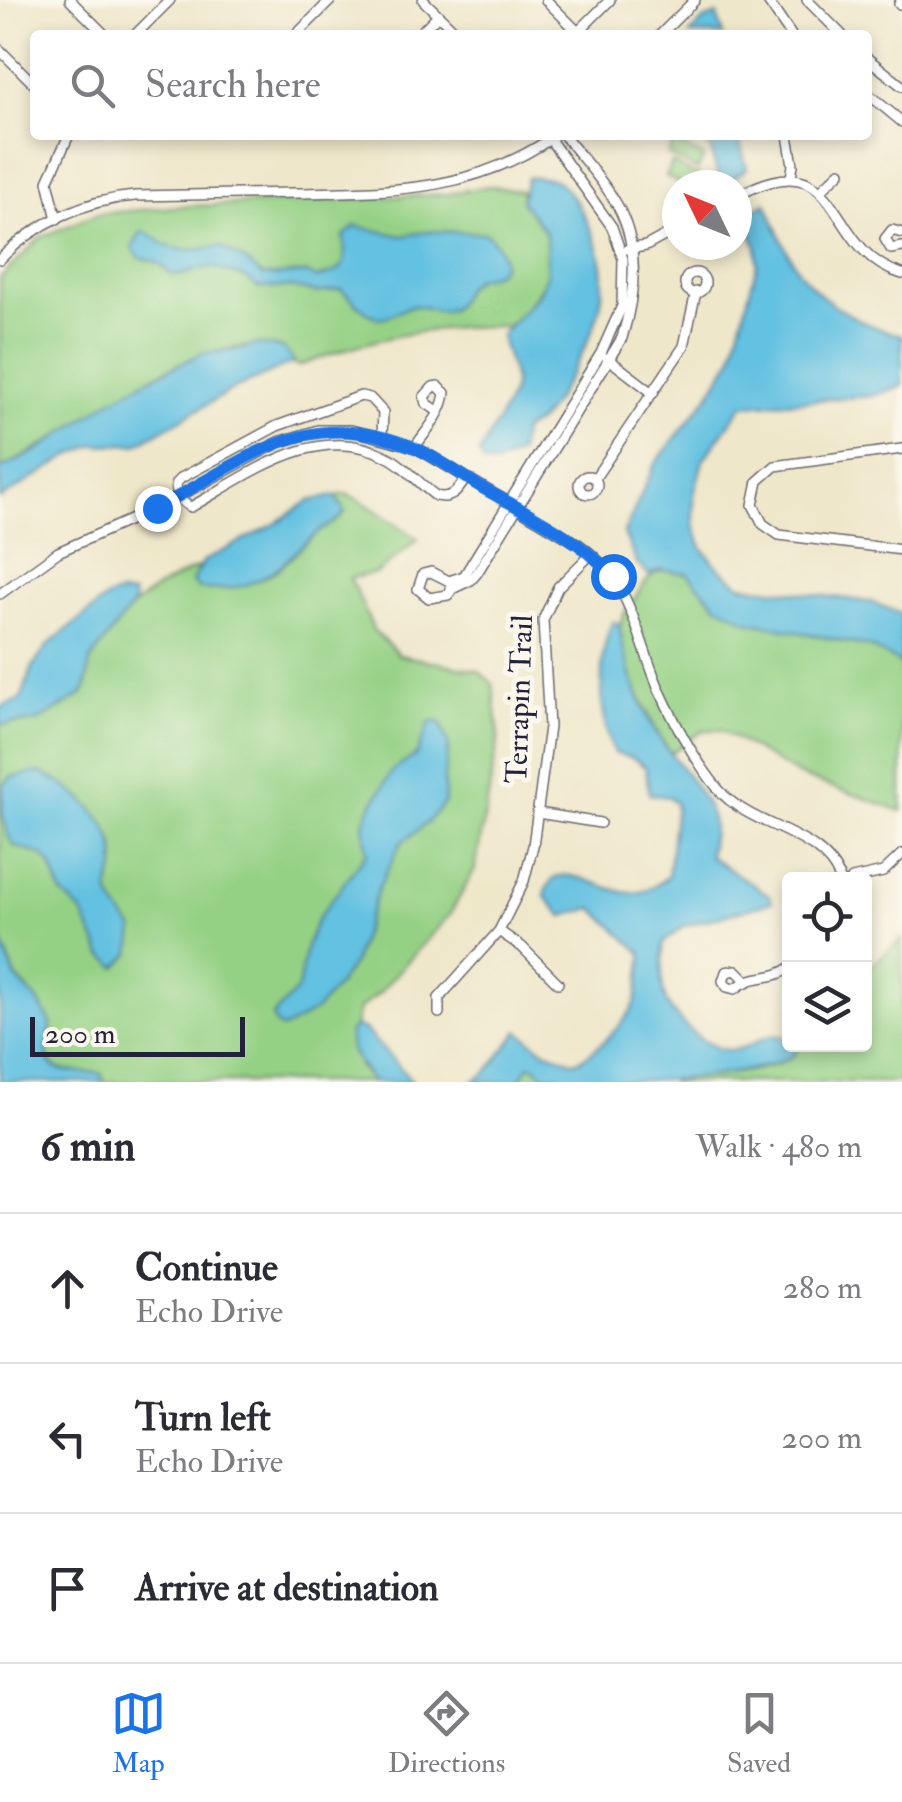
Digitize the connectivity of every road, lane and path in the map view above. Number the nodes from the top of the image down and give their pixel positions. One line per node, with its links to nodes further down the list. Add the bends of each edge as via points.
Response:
1 (70, 0): 11 (street)
2 (170, 0): 12 (street)
3 (331, 0): 13 (street)
4 (424, 0): 10 (street)
5 (546, 0): 16 (street)
6 (610, 0): 17 (street)
7 (695, 0): 18 (street)
8 (767, 0): 19 (street)
9 (807, 0): 20 (street)
10 (438, 14): 14 (street); 15 (street)
11 (100, 30)
12 (140, 30)
13 (301, 30)
14 (423, 30)
15 (454, 30)
16 (572, 30)
17 (580, 30)
18 (665, 30)
19 (788, 30)
20 (837, 30)
21 (0, 50): 23 (street)
22 (872, 62): 24 (street)
23 (30, 80)
24 (902, 86)
25 (872, 97): 26 (street)
26 (902, 122)
27 (67, 140): 36 (street, via 48,181)
28 (544, 140): 36 (street, via 502,166 438,186 135,196 91,203)
29 (554, 140): 42 (street, via 605,214)
30 (568, 140): 40 (street, via 614,200)
31 (789, 140): 33 (street)
32 (840, 172): 35 (street)
33 (792, 177): 34 (street); 35 (street)
34 (752, 188)
35 (820, 191): 44 (street)
36 (56, 219): 43 (street)
37 (902, 234): 41 (street, via 887,234)
38 (662, 237): 40 (street)
39 (902, 246): 41 (street)
40 (632, 248): 42 (street); 47 (street, via 630,311 622,338)
41 (888, 248): 44 (street)
42 (620, 250): 47 (street, via 622,306)
43 (0, 259)
44 (878, 262): 45 (street)
45 (902, 274)
46 (696, 292): 48 (street, via 684,346)
47 (605, 357): 48 (street); 56 (street)
48 (653, 393): 54 (street)
49 (438, 412): 51 (street)
50 (382, 436): 51 (street); 55 (street, via 335,429 297,435); 55 (street, via 382,412 370,398 320,408 181,478)
51 (414, 447): 53 (street)
52 (902, 449): 57 (street, via 775,466 758,482 753,499 758,518 779,535)
53 (466, 478): 55 (street, via 455,494 441,498 389,457 334,444 287,455 192,507); 56 (street)
54 (595, 478)
55 (179, 496): 60 (street, via 58,552)
56 (515, 506): 58 (street); 59 (street)
57 (902, 550)
58 (591, 554): 61 (street, Terrapin Trail, via 558,587 543,620 549,727); 64 (street, via 622,590 660,690 717,788 733,805 820,852)
59 (451, 585)
60 (0, 594)
61 (538, 813): 62 (street); 66 (street, Terrapin Trail, via 524,881)
62 (600, 823)
63 (902, 854): 65 (street)
64 (837, 872)
65 (872, 875)
66 (499, 931): 69 (street); 70 (street, Terrapin Trail, via 439,998)
67 (782, 973): 68 (street)
68 (745, 979)
69 (558, 982)
70 (439, 1013)

